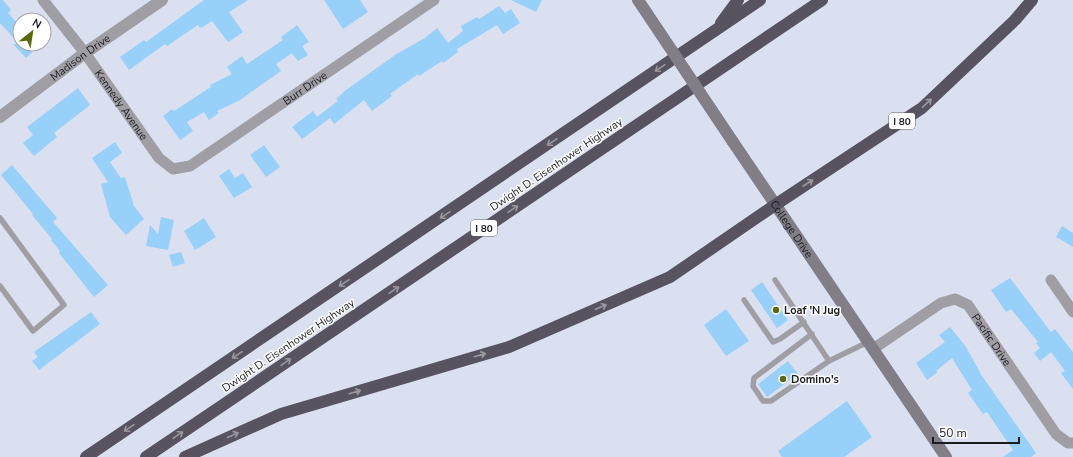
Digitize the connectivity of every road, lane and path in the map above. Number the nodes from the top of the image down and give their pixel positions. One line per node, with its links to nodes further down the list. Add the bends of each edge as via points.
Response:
1 (43, 0): 10 (street, Kennedy Avenue)
2 (162, 0): 10 (street, Madison Drive)
3 (434, 0): 12 (street, Burr Drive, via 190,166)
4 (638, 0): 13 (main road, College Drive, bridge)
5 (738, 0): 9 (highway)
6 (760, 0): 9 (highway, Dwight D. Eisenhower Highway)
7 (822, 0): 26 (highway, Dwight D. Eisenhower Highway / I 80, one-way to 7)
8 (1032, 0): 13 (highway, I 80, one-way to 8, via 922,108 1015,20)
9 (715, 31): 25 (highway, Dwight D. Eisenhower Highway, one-way to 25)
10 (85, 53): 11 (street, Madison Drive); 12 (street, Kennedy Avenue, via 159,158)
11 (0, 117)
12 (173, 169)
13 (775, 205): 22 (main road, College Drive); 27 (highway, I 80, one-way to 13, via 281,414 509,347 670,277)
14 (0, 218): 17 (lane, via 64,305 33,331)
15 (775, 280): 20 (lane)
16 (1051, 280): 19 (street)
17 (0, 286)
18 (744, 300): 20 (lane, via 773,342)
19 (1073, 312)
20 (804, 322): 21 (lane)
21 (812, 334): 23 (lane); 23 (lane, via 754,378 753,386 761,399 771,401)
22 (870, 346): 23 (lane); 24 (street, Pacific Drive, via 942,303 955,299 968,305 1056,434); 28 (main road, College Drive)
23 (829, 361)
24 (1071, 443)
25 (86, 457)
26 (146, 457)
27 (185, 457)
28 (946, 457)

